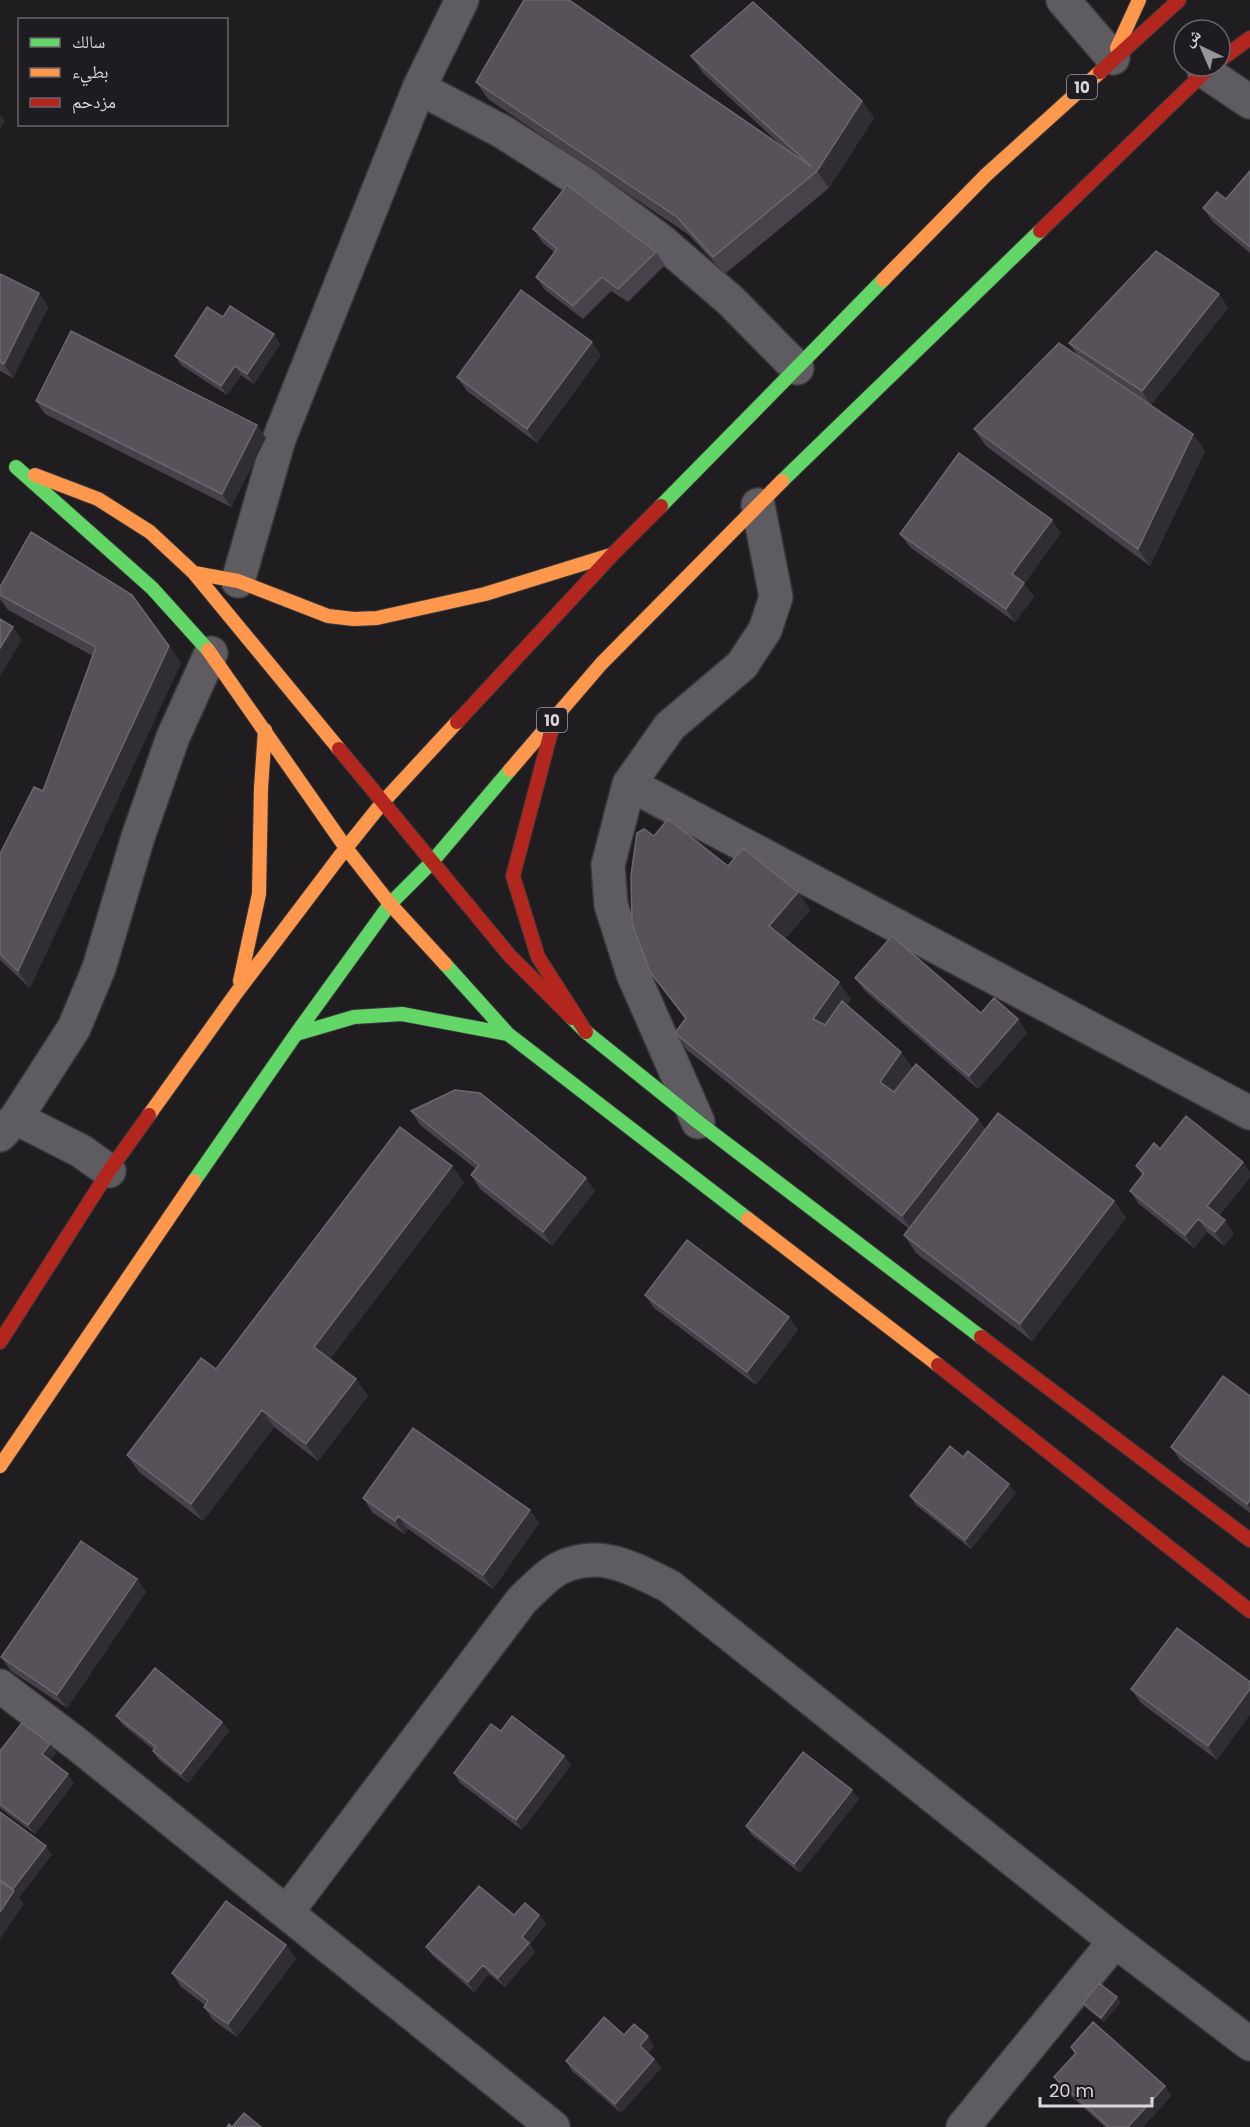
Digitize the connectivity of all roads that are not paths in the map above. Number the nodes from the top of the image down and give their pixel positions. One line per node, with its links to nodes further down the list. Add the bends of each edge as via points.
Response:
1 (462, 0): 10 (street)
2 (1063, 0): 7 (street)
3 (1139, 0): 7 (main road)
4 (1179, 0): 7 (main road, 10)
5 (1250, 38): 6 (main road, 10)
6 (1232, 51)
7 (1113, 58): 12 (main road, 10, via 986,175)
8 (1200, 78): 15 (main road, 10)
9 (1225, 78): 11 (street)
10 (419, 88): 12 (street, via 503,132 583,183 659,239 731,301); 18 (street, via 279,440)
11 (1250, 102)
12 (797, 368): 16 (main road, 10)
13 (0, 459): 14 (main road)
14 (16, 467): 17 (main road, via 98,499 150,532); 19 (main road, via 152,588)
15 (758, 505): 20 (main road, 10); 22 (street, via 776,597 765,630 742,665 670,726)
16 (613, 554): 18 (main road, via 485,594 354,619 328,616); 23 (main road, 10)
17 (194, 573): 18 (main road); 23 (main road)
18 (238, 581)
19 (211, 653): 21 (main road); 33 (street, via 173,737 99,968 74,1028)
20 (555, 716): 25 (main road, 10); 28 (main road, via 513,876 538,957)
21 (265, 730): 24 (main road); 27 (main road, via 258,894)
22 (629, 784): 31 (street); 32 (street, via 608,865 611,905 633,974)
23 (383, 802): 24 (main road, 10); 25 (main road)
24 (346, 848): 26 (main road); 27 (main road, 10)
25 (431, 863): 26 (main road, 10); 28 (main road, via 510,956)
26 (390, 904): 29 (main road, 10); 30 (main road)
27 (237, 992): 34 (main road, 10)
28 (586, 1032): 32 (main road)
29 (296, 1034): 30 (main road, via 354,1017 402,1014); 36 (main road, 10)
30 (508, 1035): 38 (main road)
31 (1250, 1113)
32 (698, 1122): 37 (main road)
33 (8, 1127): 34 (street, via 81,1150)
34 (109, 1171): 35 (main road, 10)
35 (0, 1342)
36 (0, 1466)
37 (1250, 1540)
38 (1250, 1611)
39 (0, 1686): 40 (street)
40 (287, 1912): 41 (street, via 522,1600 557,1570 591,1558 625,1564 669,1586); 43 (street)
41 (1115, 1941): 42 (street); 44 (street)
42 (1250, 2044)
43 (553, 2127)
44 (963, 2127)

